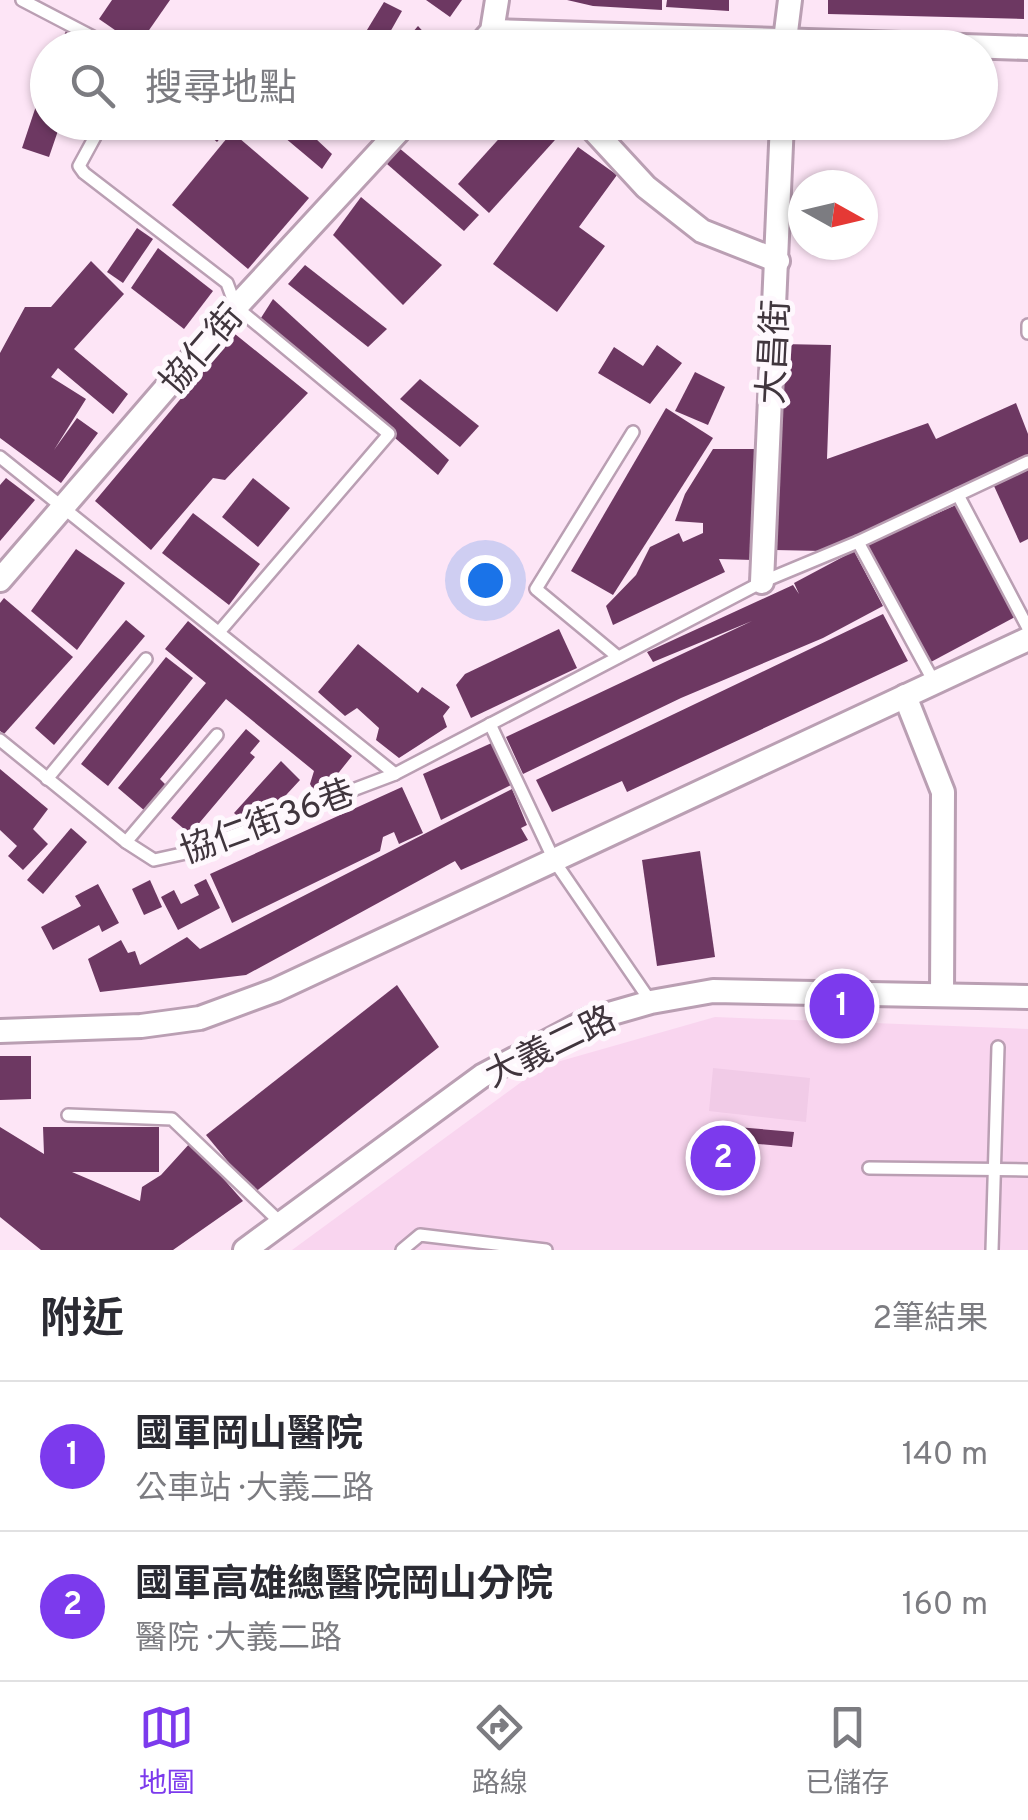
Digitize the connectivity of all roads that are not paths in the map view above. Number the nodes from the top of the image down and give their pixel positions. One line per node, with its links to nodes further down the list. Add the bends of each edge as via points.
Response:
1 (22, 0): 4 (lane)
2 (497, 0): 5 (street)
3 (790, 0): 6 (street)
4 (80, 30)
5 (487, 30)
6 (786, 30)
7 (998, 48): 8 (street)
8 (1028, 48)
9 (92, 140): 14 (lane, via 82,158 84,173 226,283)
10 (390, 140): 14 (street, 協仁街)
11 (603, 140): 13 (street, via 646,187 702,231)
12 (781, 140): 13 (street, 大昌街)
13 (778, 262): 24 (street, 大昌街)
14 (236, 308): 21 (street, 協仁街); 26 (lane, via 389,434)
15 (1028, 325): 16 (lane)
16 (1028, 333)
17 (633, 432): 28 (lane, via 536,590)
18 (0, 457): 21 (lane)
19 (1028, 462): 20 (lane, 協仁街36巷)
20 (958, 495): 22 (lane, 協仁街36巷); 25 (lane)
21 (64, 506): 23 (street, 協仁街); 26 (lane)
22 (858, 542): 24 (lane, 協仁街36巷); 30 (lane)
23 (0, 580)
24 (762, 582): 28 (lane, 協仁街36巷)
25 (1028, 628)
26 (220, 631): 35 (lane)
27 (1028, 639): 30 (street)
28 (618, 657): 32 (lane, 協仁街36巷)
29 (146, 659): 36 (lane)
30 (934, 682): 31 (street)
31 (904, 696): 38 (street); 39 (street, via 943,792)
32 (490, 724): 35 (lane, 協仁街36巷); 38 (lane)
33 (217, 735): 37 (lane)
34 (0, 740): 36 (lane, 協仁街36巷)
35 (394, 774): 37 (lane, 協仁街36巷, via 186,853 154,860)
36 (47, 779): 37 (lane, 協仁街36巷)
37 (126, 842)
38 (555, 862): 41 (lane); 42 (street, via 200,1018)
39 (942, 995): 40 (street, 大義二路); 41 (street, 大義二路, via 713,992)
40 (1028, 997)
41 (651, 1002): 48 (street, 大義二路, via 588,1020 482,1076)
42 (0, 1030)
43 (998, 1047): 46 (lane)
44 (68, 1115): 48 (lane, via 172,1118)
45 (869, 1168): 46 (lane)
46 (994, 1170): 47 (lane); 52 (lane)
47 (1028, 1170)
48 (281, 1223): 49 (street, 大義二路)
49 (245, 1250)
50 (402, 1250): 51 (lane, via 420,1236)
51 (546, 1250)
52 (992, 1250)

